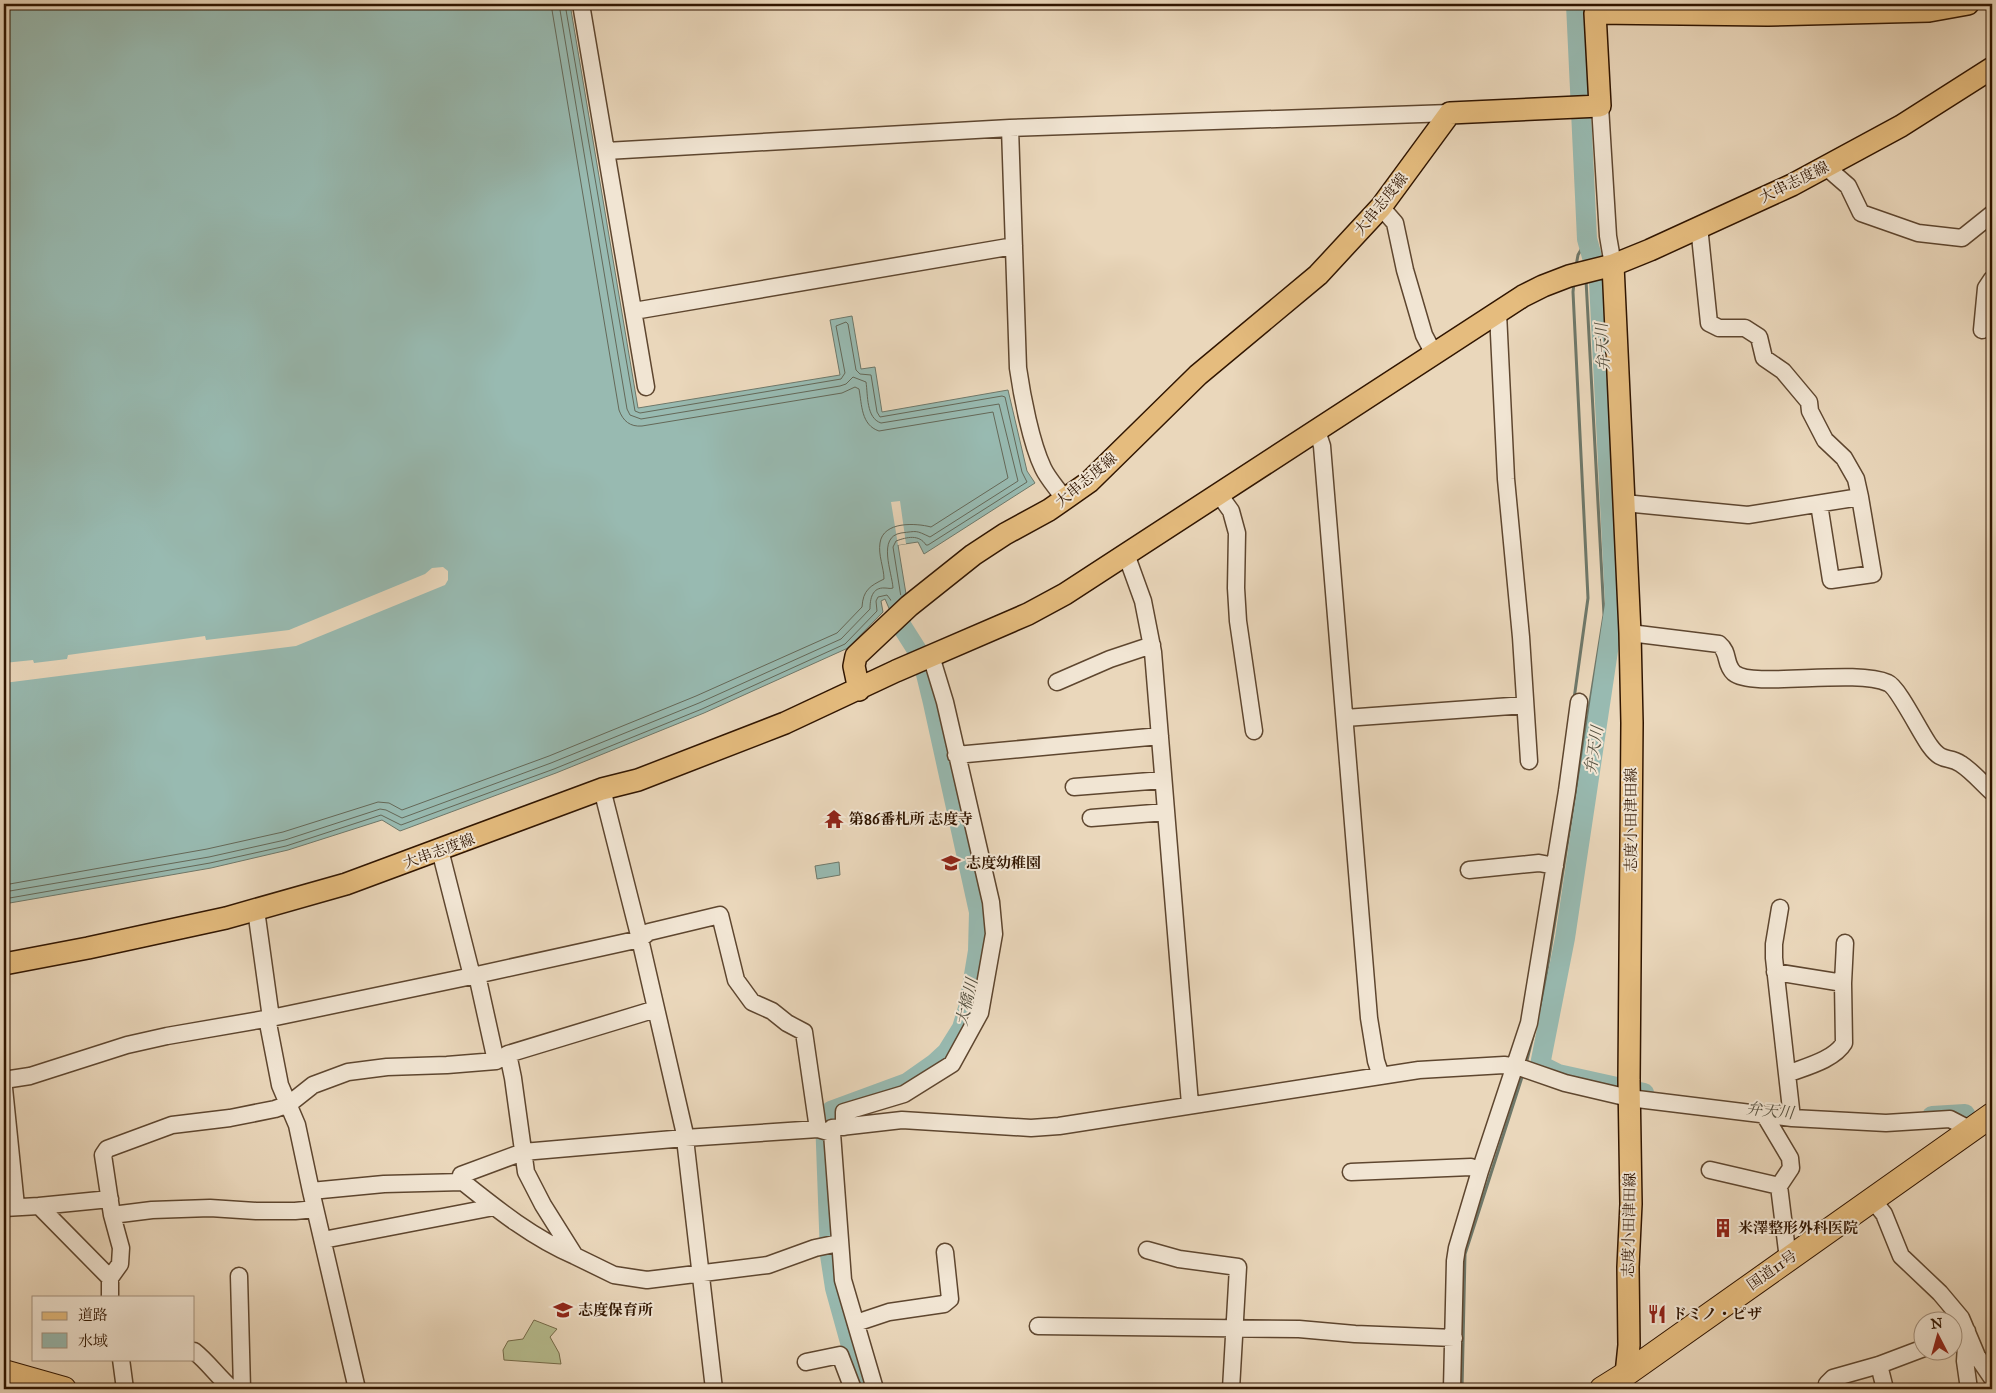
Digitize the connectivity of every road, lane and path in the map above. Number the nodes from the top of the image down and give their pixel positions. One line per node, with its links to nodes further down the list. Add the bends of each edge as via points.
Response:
1 (581, 4): 8 (street)
2 (1968, 4): 3 (main road, via 1929,11 1768,15)
3 (1595, 8): 5 (main road)
4 (1992, 68): 9 (main road, 大串志度線, via 1901,126)
5 (1593, 106): 6 (main road); 14 (street)
6 (1450, 113): 7 (street); 10 (main road, 大串志度線)
7 (1010, 128): 8 (street); 13 (street)
8 (606, 151): 16 (street)
9 (1826, 166): 11 (street, via 1848,186 1861,212 1918,233 1962,238); 12 (main road, 大串志度線, via 1792,185)
10 (1381, 207): 19 (street, via 1395,223 1424,335); 24 (main road, 大串志度線, via 1318,275 1198,375 1089,482)
11 (1992, 214)
12 (1699, 226): 14 (main road, 大串志度線); 23 (street, via 1709,323 1719,328 1745,328 1759,337 1764,358 1783,371 1809,402 1810,411 1825,440 1844,458 1856,479)
13 (1014, 246): 16 (street); 24 (street, via 1020,386 1043,469)
14 (1613, 265): 17 (main road, 大串志度線, via 1542,286); 25 (main road, 志度小田津田線)
15 (1992, 279): 18 (street, via 1986,288)
16 (634, 311): 20 (street)
17 (1498, 313): 19 (main road, 大串志度線); 34 (street, via 1506,479)
18 (1982, 330)
19 (1434, 354): 21 (main road, 大串志度線)
20 (646, 387)
21 (1314, 431): 22 (main road, 大串志度線); 35 (street, via 1322,446)
22 (1218, 492): 27 (main road, 大串志度線); 36 (street, via 1231,511 1236,533 1238,621)
23 (1860, 497): 26 (street); 26 (street, via 1873,574 1831,580)
24 (1065, 500): 32 (main road, 大串志度線, via 973,555 909,606 856,656 854,666)
25 (1624, 503): 26 (street, via 1748,515); 28 (main road, 志度小田津田線)
26 (1819, 504)
27 (1126, 554): 29 (street, via 1143,602); 30 (main road, 大串志度線, via 1028,614)
28 (1630, 633): 43 (street, via 1719,644 1726,649 1728,665 1735,674 1748,678 1828,676 1869,678 1890,683 1940,758 1960,763); 65 (main road, 志度小田津田線)
29 (1152, 645): 31 (street); 37 (street)
30 (924, 659): 32 (main road, 大串志度線); 38 (street, via 945,702)
31 (1057, 682)
32 (859, 690): 42 (main road, 大串志度線, via 776,727 638,780)
33 (1579, 702): 47 (street)
34 (1525, 705): 35 (street); 39 (street)
35 (1345, 718): 62 (street, via 1369,1018)
36 (1254, 731)
37 (1160, 736): 38 (street); 40 (street)
38 (956, 755): 71 (street, via 992,902 994,934 980,1013 952,1064 904,1094 844,1112)
39 (1530, 761)
40 (1164, 780): 41 (street); 44 (street)
41 (1074, 787)
42 (602, 790): 46 (main road, 大串志度線); 51 (street)
43 (1992, 792)
44 (1166, 812): 45 (street); 67 (street)
45 (1091, 818)
46 (440, 850): 50 (main road, 大串志度線, via 346,884); 55 (street)
47 (1555, 866): 48 (street, via 1539,863); 60 (street, via 1529,1023)
48 (1469, 870)
49 (1780, 908): 54 (street, via 1774,944)
50 (256, 910): 53 (main road, 大串志度線); 58 (street)
51 (640, 939): 55 (street); 57 (street); 71 (street, via 649,932 720,915 736,980 752,1002 804,1032)
52 (1845, 943): 56 (street)
53 (4, 964)
54 (1775, 972): 56 (street); 61 (street)
55 (475, 976): 58 (street); 59 (street)
56 (1843, 983): 61 (street, via 1844,1043 1825,1058)
57 (656, 1009): 59 (street); 73 (street)
58 (269, 1018): 63 (street, via 159,1038 30,1076); 66 (street, via 280,1085)
59 (502, 1057): 66 (street, via 447,1065 348,1072 313,1085); 74 (street, via 513,1078)
60 (1515, 1066): 62 (street, via 1465,1066); 65 (street, via 1565,1083); 76 (street)
61 (1787, 1074): 70 (street)
62 (1381, 1076): 67 (street)
63 (4, 1080)
64 (4, 1088): 83 (street)
65 (1629, 1098): 69 (street); 110 (main road, 志度小田津田線, via 1630,1337)
66 (290, 1104): 80 (street, via 298,1125); 84 (street, via 230,1118 172,1125 108,1148 103,1155)
67 (1190, 1104): 71 (street, via 1031,1128 902,1120)
68 (1992, 1115): 72 (highway, 国道11号)
69 (1764, 1116): 70 (street); 79 (street, via 1790,1158 1791,1168)
70 (1792, 1118): 72 (street, via 1886,1123 1950,1120)
71 (831, 1130): 73 (street); 88 (street)
72 (1971, 1130): 81 (highway, 国道11号)
73 (685, 1138): 74 (street); 93 (street)
74 (523, 1152): 78 (street, via 461,1175); 91 (street, via 526,1172)
75 (1710, 1170): 79 (street)
76 (1480, 1171): 77 (street, via 1470,1166); 100 (street, via 1455,1261)
77 (1351, 1172)
78 (463, 1182): 80 (street, via 384,1184); 85 (street)
79 (1779, 1186): 92 (street)
80 (311, 1191): 86 (street)
81 (1872, 1199): 92 (highway, 国道11号); 96 (street, via 1884,1214 1901,1256)
82 (39, 1206): 83 (street); 84 (street); 95 (street)
83 (10, 1207)
84 (111, 1207): 86 (street, via 295,1212); 95 (street, via 121,1248)
85 (494, 1207): 87 (street); 91 (street, via 534,1235)
86 (316, 1209): 87 (street)
87 (323, 1240): 115 (street)
88 (839, 1243): 93 (street, via 768,1265); 97 (street, via 843,1280)
89 (1147, 1250): 99 (street, via 1238,1267)
90 (945, 1252): 97 (street, via 950,1299 944,1304 888,1312)
91 (575, 1256): 93 (street, via 614,1275 646,1280)
92 (1788, 1259): 110 (highway, 国道11号)
93 (701, 1272): 116 (street)
94 (239, 1276): 114 (street)
95 (113, 1291)
96 (1955, 1310)
97 (856, 1323): 118 (street)
98 (1038, 1326): 99 (street)
99 (1233, 1328): 100 (street); 119 (street)
100 (1454, 1338): 120 (street)
101 (1964, 1339): 109 (street)
102 (195, 1352): 113 (street)
103 (1914, 1352): 107 (street)
104 (1964, 1356): 124 (street)
105 (120, 1360): 112 (street)
106 (806, 1362): 117 (street, via 840,1355)
107 (1879, 1365): 122 (street, via 1833,1378 1827,1384); 123 (street)
108 (4, 1372): 111 (highway)
109 (1992, 1378)
110 (1623, 1382): 121 (highway, 国道11号)
111 (64, 1389)
112 (126, 1389)
113 (232, 1389)
114 (242, 1389)
115 (357, 1389)
116 (714, 1389)
117 (853, 1389)
118 (875, 1389)
119 (1231, 1389)
120 (1452, 1389)
121 (1602, 1389)
122 (1829, 1389)
123 (1885, 1389)
124 (1969, 1389)

